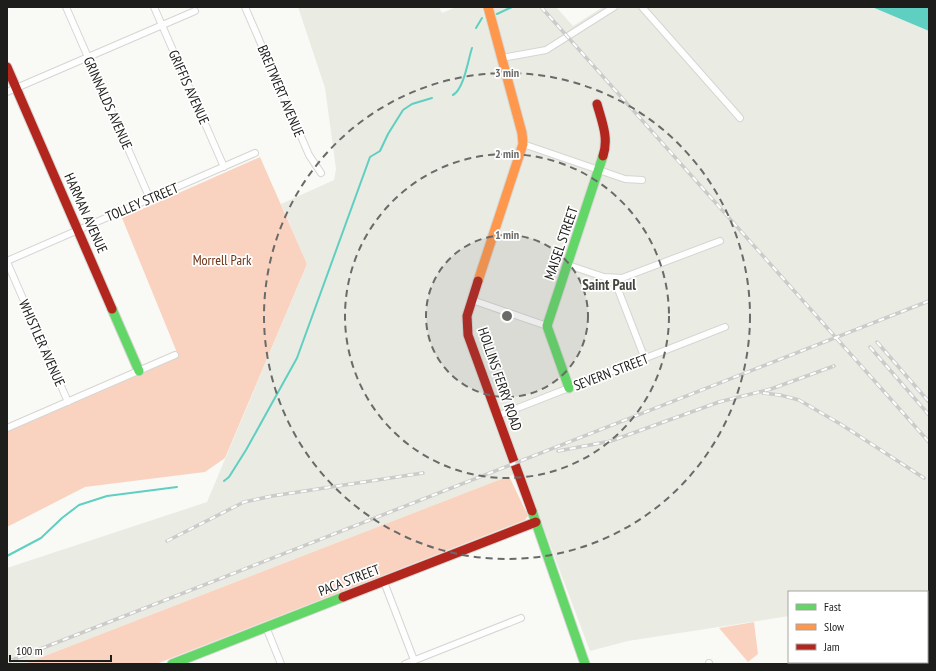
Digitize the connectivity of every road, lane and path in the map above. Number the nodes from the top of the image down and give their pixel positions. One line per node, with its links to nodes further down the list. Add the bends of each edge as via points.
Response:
1 (66, 7): 9 (street, GRINNALDS AVENUE)
2 (154, 7): 8 (street, GRIFFIS AVENUE)
3 (245, 7): 20 (street, BREITWERT AVENUE, via 309,155)
4 (488, 7): 10 (street, HOLLINS FERRY ROAD)
5 (614, 7): 10 (street, via 546,50)
6 (642, 7): 15 (street)
7 (195, 11): 8 (street)
8 (162, 25): 9 (street); 18 (street, GRIFFIS AVENUE)
9 (88, 57): 12 (street); 22 (street, GRINNALDS AVENUE)
10 (502, 58): 16 (street, HOLLINS FERRY ROAD)
11 (7, 67): 12 (street, HARMAN AVENUE)
12 (16, 88): 13 (street); 23 (street, HARMAN AVENUE)
13 (7, 92)
14 (597, 104): 19 (street, MAISEL STREET, via 607,143)
15 (740, 118)
16 (523, 144): 19 (street); 28 (street, HOLLINS FERRY ROAD)
17 (255, 153): 18 (street, TOLLEY STREET)
18 (224, 167): 22 (street, TOLLEY STREET)
19 (599, 171): 21 (street, via 625,179); 26 (street, MAISEL STREET)
20 (321, 173)
21 (642, 180)
22 (150, 199): 23 (street, TOLLEY STREET)
23 (78, 230): 25 (street, TOLLEY STREET); 33 (street, HARMAN AVENUE)
24 (720, 241): 27 (street)
25 (7, 262): 35 (street, WHISTLER AVENUE)
26 (568, 265): 27 (street); 29 (street, MAISEL STREET)
27 (614, 279): 32 (street)
28 (472, 300): 29 (street); 36 (street, HOLLINS FERRY ROAD, via 467,316 468,335)
29 (547, 326): 34 (street)
30 (725, 327): 32 (street, SEVERN STREET)
31 (175, 355): 33 (street)
32 (645, 359): 34 (street, SEVERN STREET)
33 (139, 371): 35 (street)
34 (569, 388): 36 (street, SEVERN STREET)
35 (68, 402): 37 (street)
36 (497, 416): 38 (street, HOLLINS FERRY ROAD)
37 (7, 428)
38 (536, 522): 39 (street, PACA STREET); 46 (street, HOLLINS FERRY ROAD)
39 (384, 582): 41 (street, PACA STREET); 42 (street)
40 (521, 618): 42 (street)
41 (266, 627): 43 (street, PACA STREET); 44 (street)
42 (414, 660): 45 (street)
43 (172, 664)
44 (281, 664)
45 (405, 664)
46 (585, 664)

